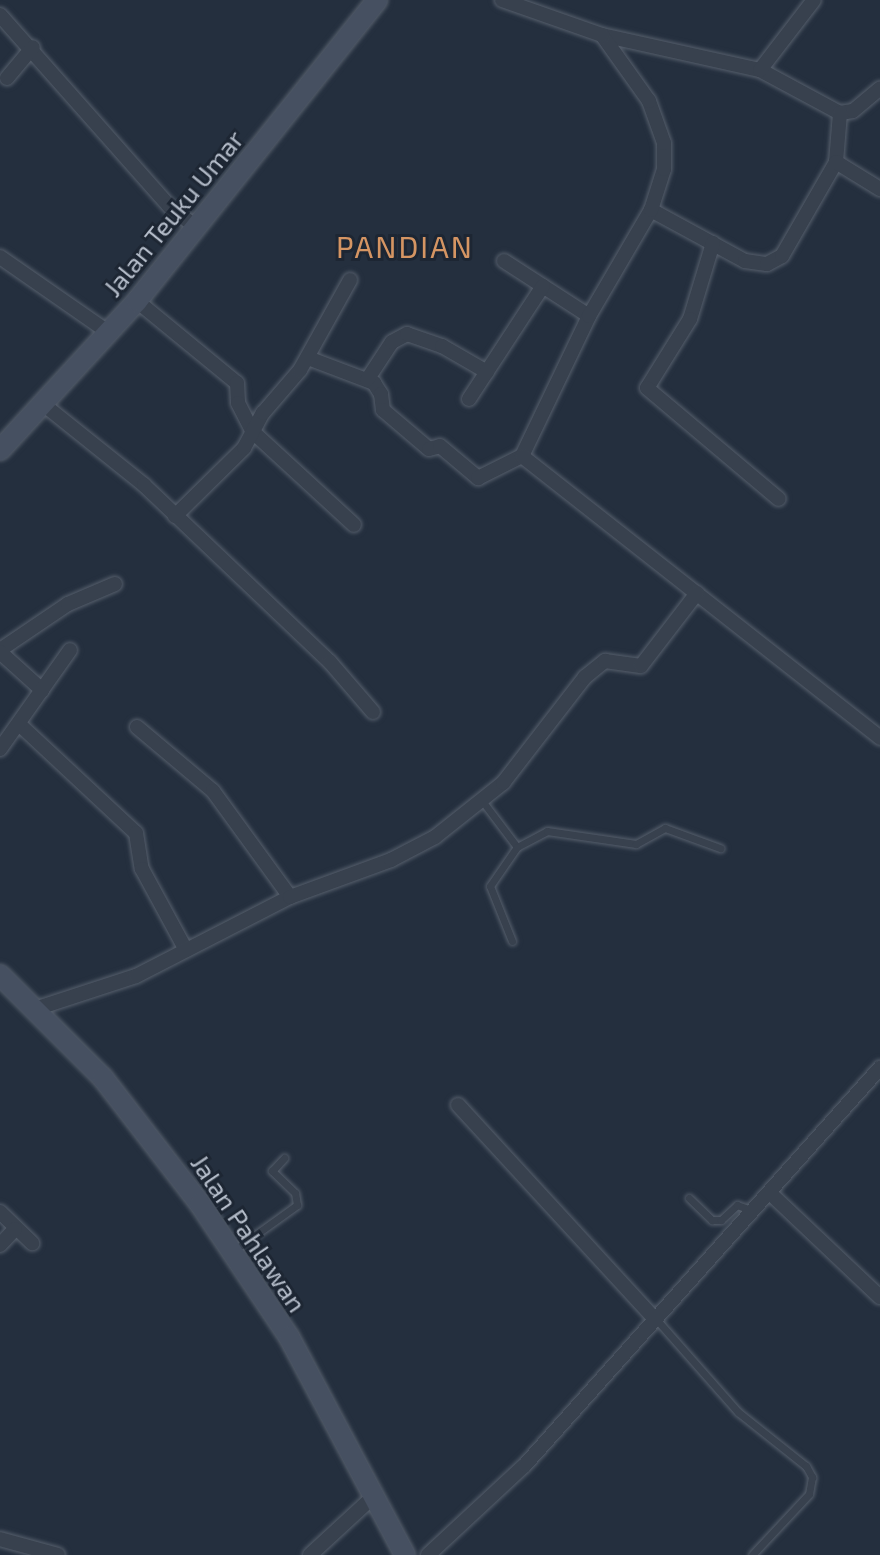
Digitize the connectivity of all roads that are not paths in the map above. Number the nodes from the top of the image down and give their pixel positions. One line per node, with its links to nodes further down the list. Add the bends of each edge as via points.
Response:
1 (377, 0): 14 (main road, Jalan Teuku Umar)
2 (502, 0): 5 (street)
3 (814, 0): 7 (street)
4 (0, 15): 6 (street)
5 (602, 35): 7 (street); 13 (street, via 649,101 661,130 664,169)
6 (33, 47): 8 (street); 14 (street, via 169,206)
7 (760, 70): 10 (street)
8 (7, 78)
9 (880, 88): 10 (street, via 853,111)
10 (840, 113): 11 (street)
11 (836, 162): 12 (street); 15 (street, via 776,261 745,261)
12 (880, 189)
13 (651, 210): 15 (street); 21 (street)
14 (197, 228): 20 (main road, Jalan Teuku Umar)
15 (713, 243): 31 (street, via 690,319 647,388)
16 (0, 257): 22 (street)
17 (504, 261): 19 (street)
18 (350, 280): 23 (street)
19 (543, 286): 21 (street); 24 (street)
20 (137, 301): 22 (main road, Jalan Teuku Umar); 28 (street, via 237,383 238,403)
21 (589, 316): 30 (street)
22 (108, 332): 27 (main road, Jalan Teuku Umar)
23 (308, 358): 25 (street); 28 (street)
24 (487, 372): 25 (street, via 442,346 407,334 392,342); 26 (street)
25 (367, 380): 30 (street, via 380,388 383,410 429,449 440,446 478,478)
26 (469, 399)
27 (43, 404): 29 (main road, Jalan Teuku Umar); 32 (street)
28 (253, 432): 32 (street, via 236,458); 33 (street)
29 (0, 450)
30 (522, 456): 35 (street)
31 (779, 499)
32 (175, 516): 39 (street, via 330,662)
33 (354, 525)
34 (115, 584): 37 (street, via 68,604)
35 (697, 593): 42 (street); 44 (street, via 641,666 605,661 585,677 544,735)
36 (70, 650): 38 (street)
37 (0, 651): 38 (street)
38 (42, 690): 40 (street)
39 (373, 712)
40 (19, 724): 43 (street); 49 (street, via 136,833 142,869)
41 (137, 727): 47 (street, via 213,791)
42 (880, 738)
43 (0, 749)
44 (483, 802): 45 (lane); 47 (street, via 391,860)
45 (517, 847): 46 (lane, via 547,831 636,844 665,828); 48 (lane, via 490,886)
46 (720, 848)
47 (290, 897): 49 (street)
48 (512, 941)
49 (186, 950): 51 (street, via 136,976)
50 (0, 975): 51 (main road, Jalan Pahlawan)
51 (38, 1008): 62 (main road, Jalan Pahlawan, via 137,1118)
52 (880, 1068): 55 (street)
53 (458, 1105): 64 (street)
54 (284, 1158): 62 (lane, via 272,1171 295,1193 297,1205)
55 (771, 1194): 57 (street); 63 (street)
56 (689, 1198): 57 (lane, via 712,1220 721,1220 737,1205)
57 (753, 1211): 64 (street)
58 (0, 1212): 59 (street)
59 (15, 1229): 60 (street); 61 (street)
60 (32, 1243)
61 (0, 1245)
62 (233, 1251): 65 (main road, Jalan Pahlawan, via 289,1337)
63 (880, 1297)
64 (654, 1318): 67 (street, via 525,1465); 71 (lane, via 738,1412 806,1466 812,1477 809,1494)
65 (375, 1495): 69 (street); 70 (main road, Jalan Pahlawan)
66 (0, 1539): 68 (street)
67 (436, 1553)
68 (58, 1555)
69 (310, 1555)
70 (405, 1555)
71 (752, 1555)

